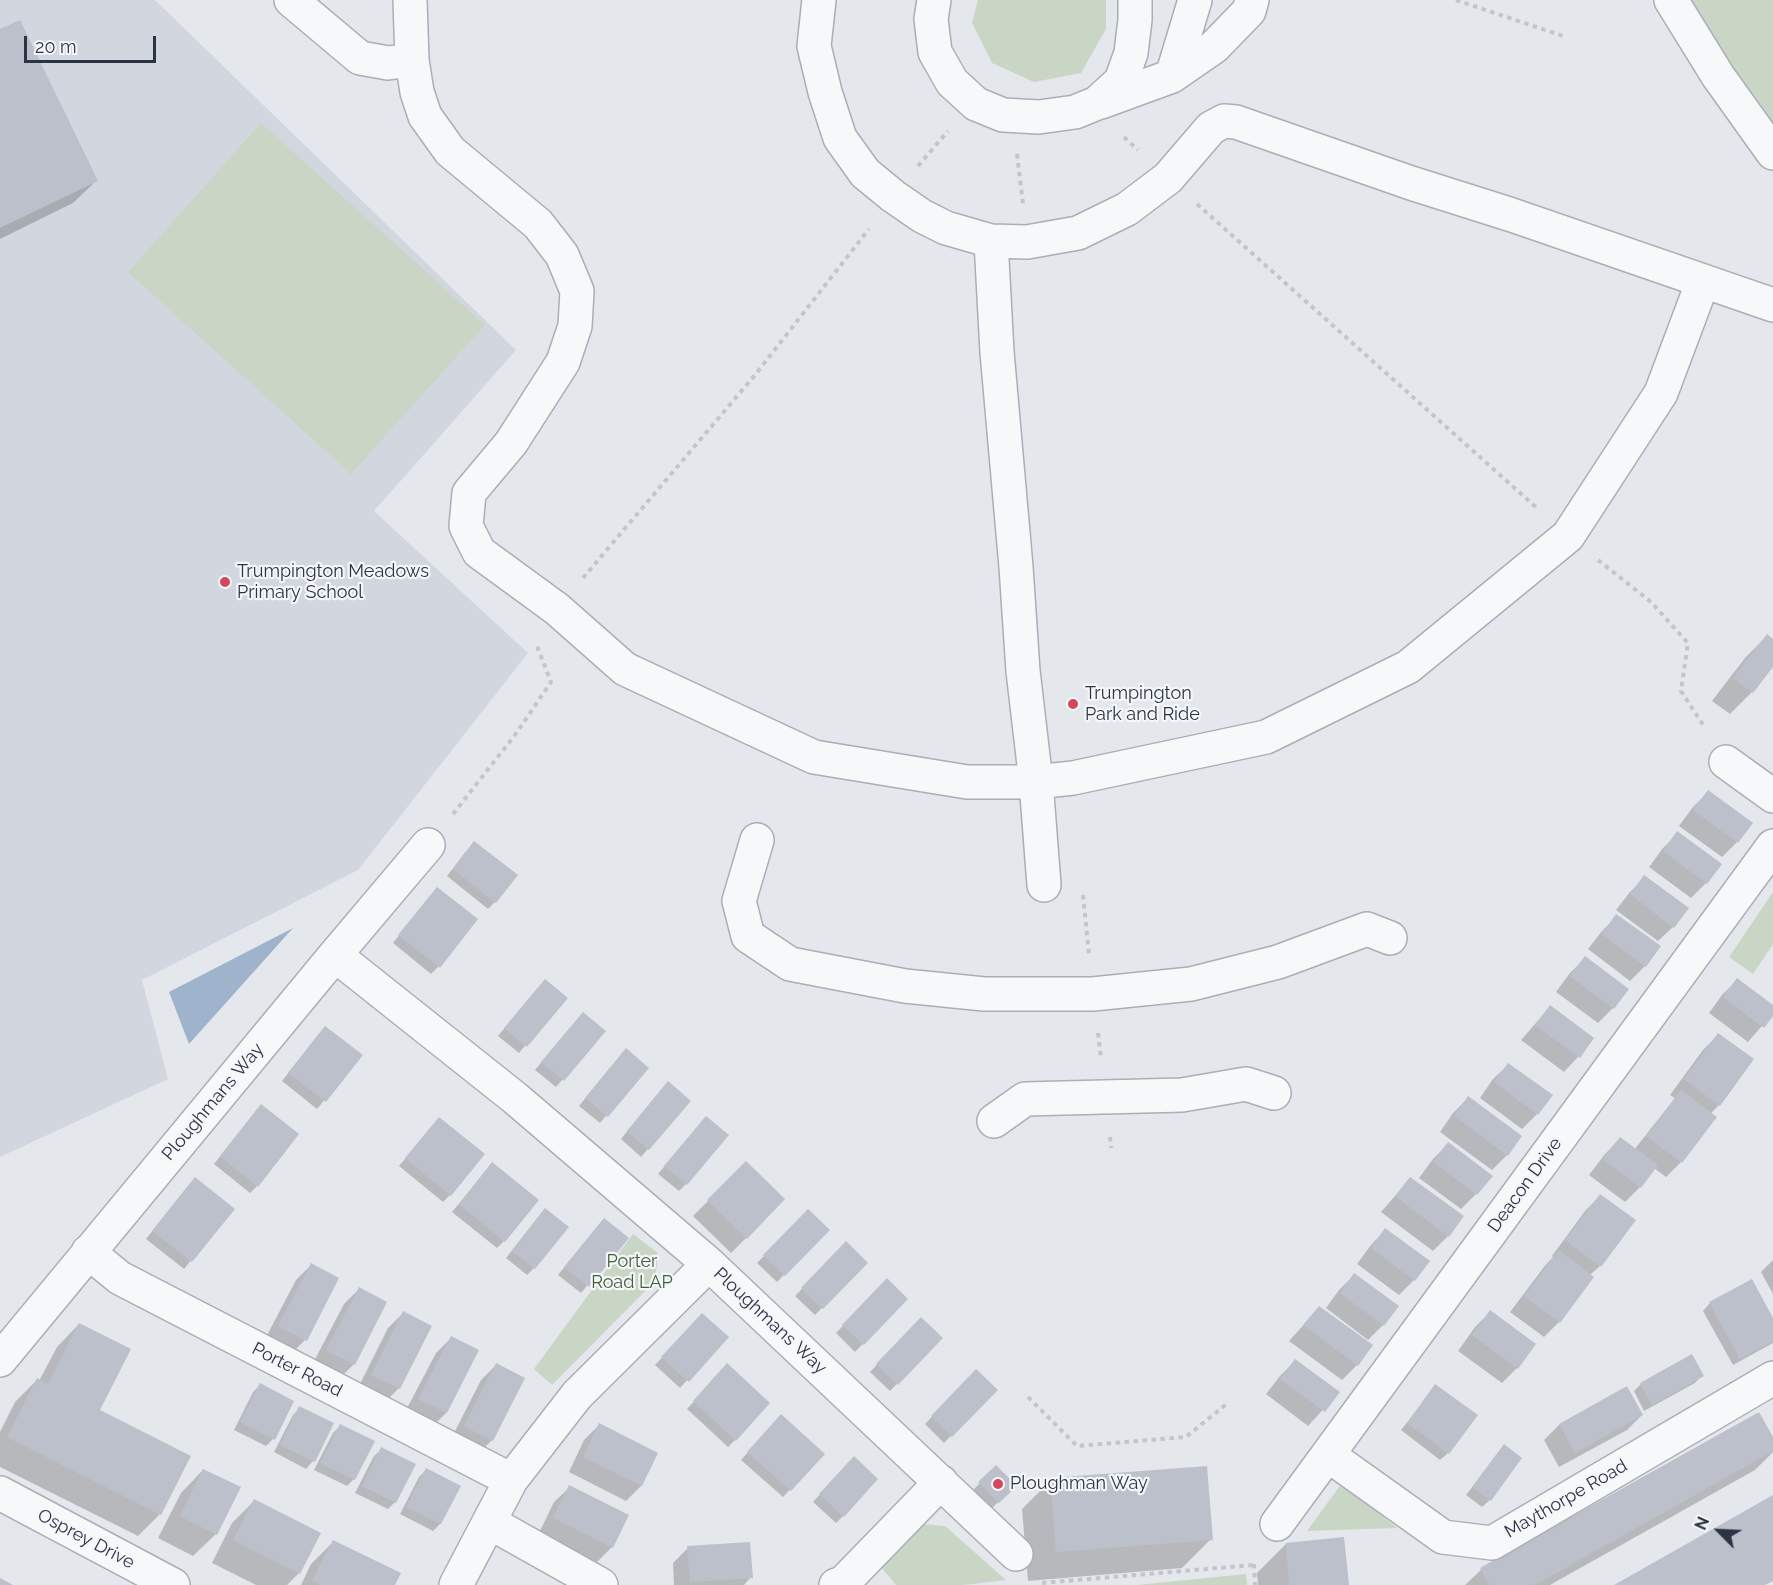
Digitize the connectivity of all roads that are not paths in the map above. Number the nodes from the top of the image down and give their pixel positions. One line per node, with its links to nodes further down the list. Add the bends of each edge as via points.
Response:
1 (291, 0): 9 (street, via 360,58 388,63)
2 (410, 0): 9 (street)
3 (819, 0): 13 (street, via 814,46 840,138 865,173 922,216 946,228)
4 (934, 0): 11 (street, via 931,19 935,52 952,82 976,104 1003,115 1039,117 1075,112)
5 (1135, 0): 11 (street, via 1131,53 1121,81)
6 (1194, 0): 10 (street)
7 (1252, 0): 10 (street, via 1249,10 1214,47)
8 (1671, 0): 12 (street, via 1718,76)
9 (412, 60): 17 (street, via 425,116 450,151 538,224 562,255 577,291 575,326 563,362 511,442 469,493 466,526 479,552 557,609 625,669 813,757 967,782)
10 (1172, 76): 11 (street)
11 (1097, 103)
12 (1773, 153)
13 (991, 241): 14 (street, via 1028,242 1078,234 1127,209 1168,178 1211,128 1224,121 1512,214); 17 (street, via 1023,671)
14 (1703, 281): 15 (street); 17 (street, via 1661,393 1568,536 1408,667 1266,736 1072,778)
15 (1773, 305)
16 (1726, 762): 18 (street)
17 (1036, 782): 22 (street)
18 (1773, 796)
19 (757, 840): 23 (street, via 740,901 748,936 790,964 905,986 984,994 1104,993 1191,984 1278,962 1367,929)
20 (428, 845): 24 (street, Ploughmans Way)
21 (1773, 846): 31 (street, Deacon Drive)
22 (1044, 885)
23 (1390, 938)
24 (335, 955): 27 (street, Ploughmans Way); 28 (street, Ploughmans Way, via 514,1098)
25 (1274, 1093): 26 (street, via 1246,1084 1182,1095 1025,1099)
26 (994, 1121)
27 (88, 1252): 29 (street, Ploughmans Way); 32 (street, Porter Road, via 120,1278)
28 (709, 1264): 32 (street, via 577,1395); 33 (street, Ploughmans Way)
29 (0, 1360)
30 (1773, 1378): 31 (street, Maythorpe Road, via 1492,1543 1443,1538)
31 (1328, 1455): 36 (street, Deacon Drive)
32 (512, 1480): 35 (street)
33 (941, 1482): 37 (street, Ploughmans Way); 41 (street, via 843,1583)
34 (0, 1493): 38 (street, Osprey Drive)
35 (489, 1522): 39 (street); 40 (street)
36 (1277, 1524)
37 (1016, 1554)
38 (173, 1585)
39 (456, 1585)
40 (601, 1585)
41 (836, 1585)

